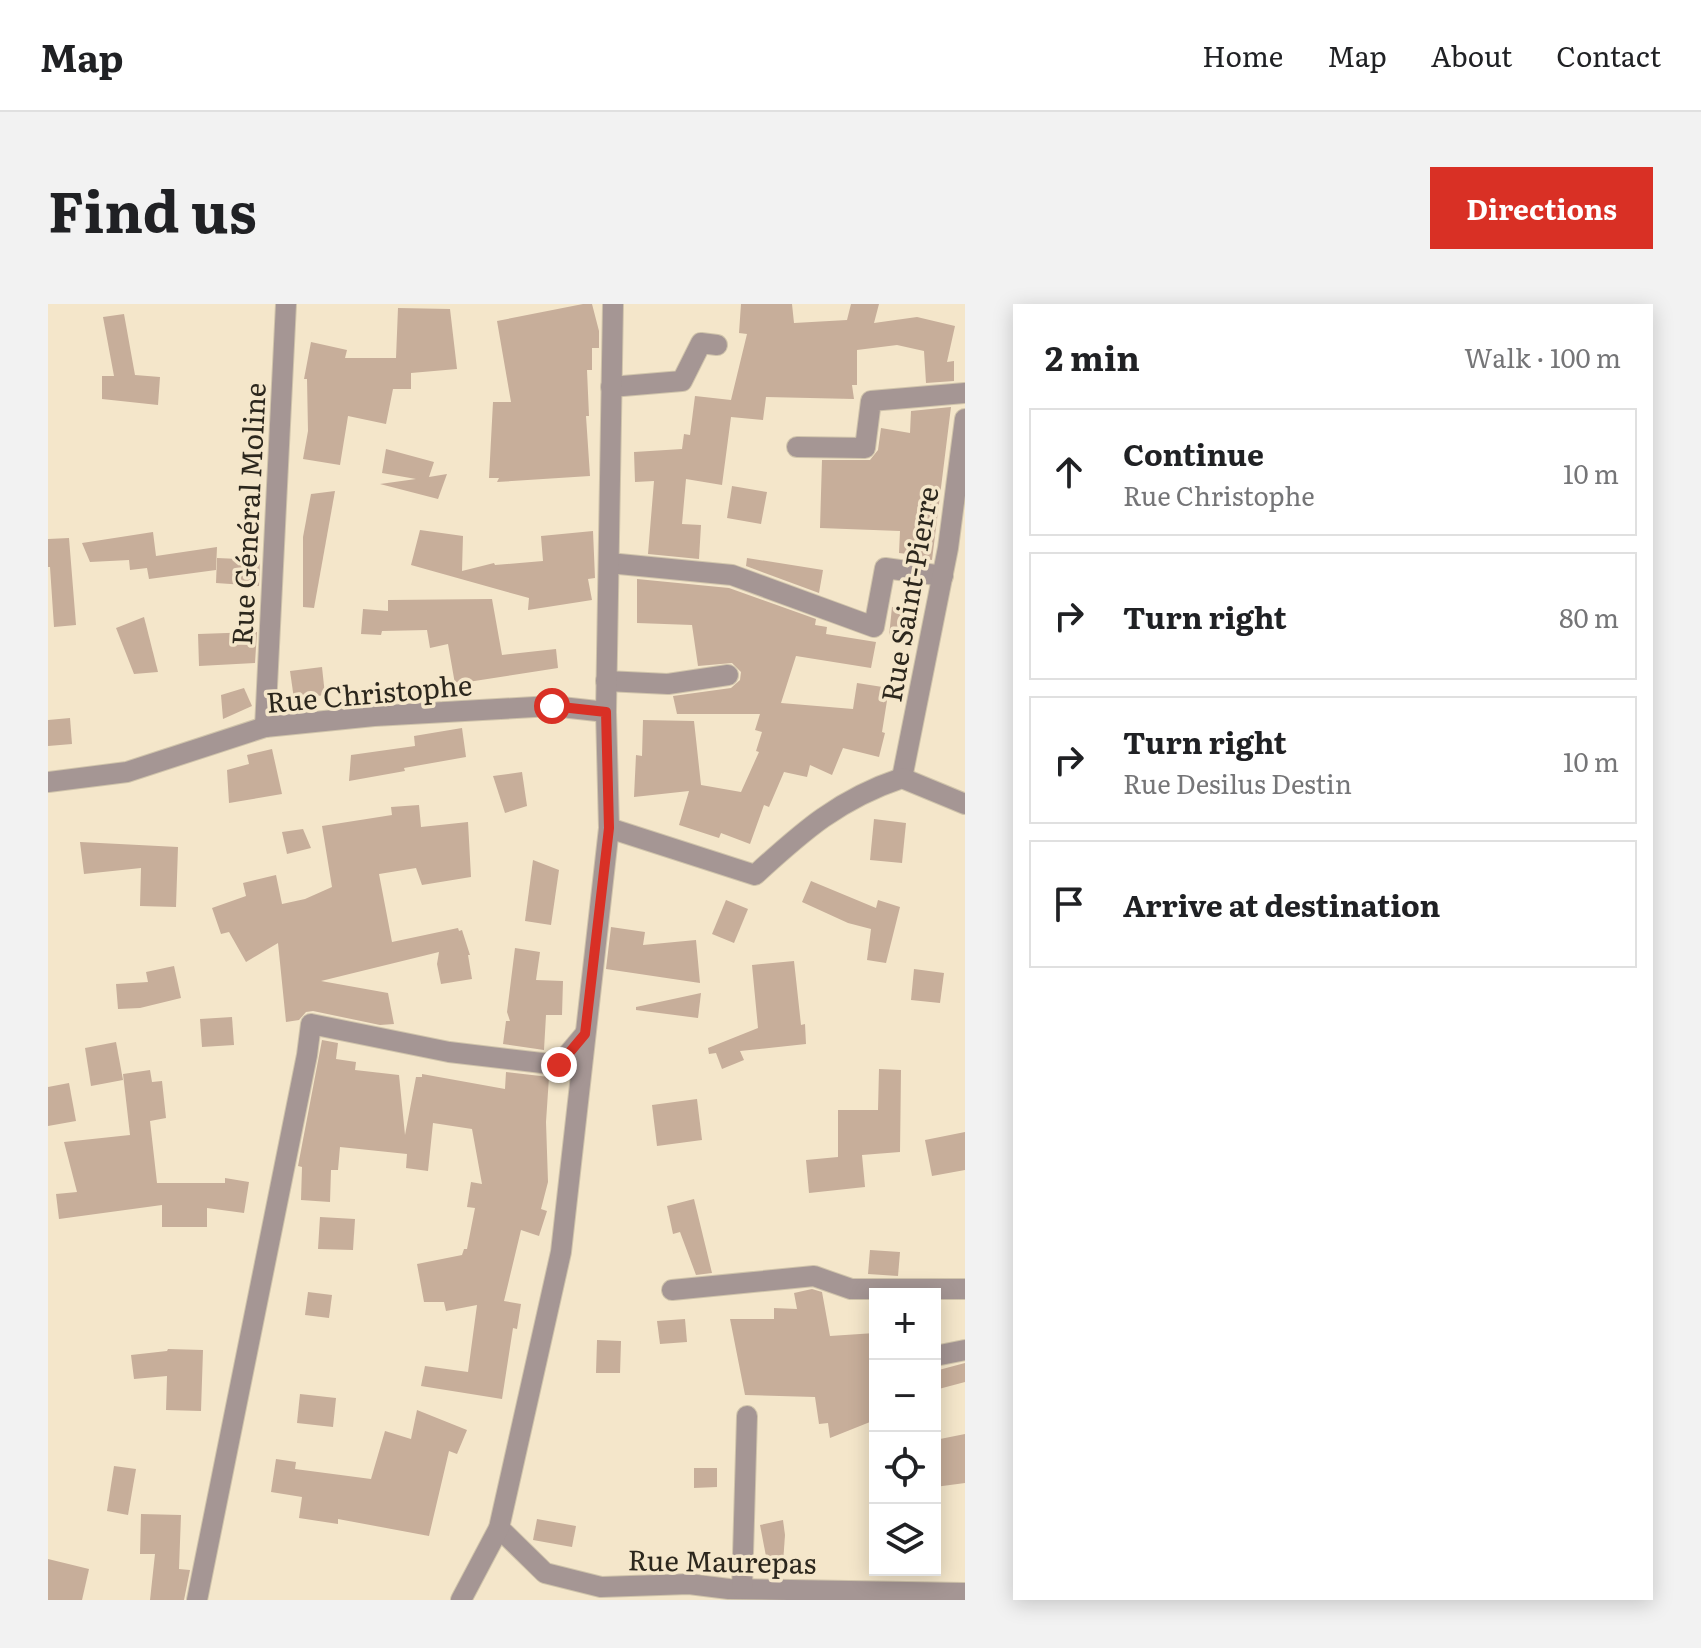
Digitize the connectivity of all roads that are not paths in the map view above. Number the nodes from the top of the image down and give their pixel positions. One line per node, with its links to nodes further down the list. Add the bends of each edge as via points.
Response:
1 (286, 304): 13 (street, Rue Général Moline)
2 (613, 304): 4 (street)
3 (717, 345): 4 (street, via 701,343 682,381)
4 (611, 387): 8 (street)
5 (965, 393): 7 (street, via 871,401 865,448)
6 (965, 419): 9 (street, Rue Saint-Pierre)
7 (797, 447)
8 (609, 563): 9 (street, via 732,575 874,627 885,568); 11 (street)
9 (943, 576): 14 (street, Rue Saint-Pierre)
10 (728, 675): 11 (street, via 668,684)
11 (606, 681): 12 (street)
12 (606, 712): 13 (street, Rue Christophe, via 552,706); 17 (street)
13 (265, 727): 15 (street, Rue Christophe, via 127,772)
14 (902, 778): 16 (street); 17 (street, via 869,789 819,819 755,875)
15 (48, 782)
16 (965, 804)
17 (609, 828): 18 (street)
18 (585, 1034): 24 (street, via 561,1252); 27 (street, via 559,1065 449,1052 311,1024)
19 (965, 1289): 20 (street, via 851,1289 814,1276)
20 (672, 1290)
21 (965, 1350): 22 (street)
22 (941, 1355)
23 (747, 1416): 25 (street)
24 (499, 1528): 25 (street, Rue Maurepas, via 545,1573 601,1587 689,1584); 28 (street)
25 (742, 1589): 26 (street, Rue Maurepas)
26 (965, 1593)
27 (197, 1600)
28 (461, 1600)

